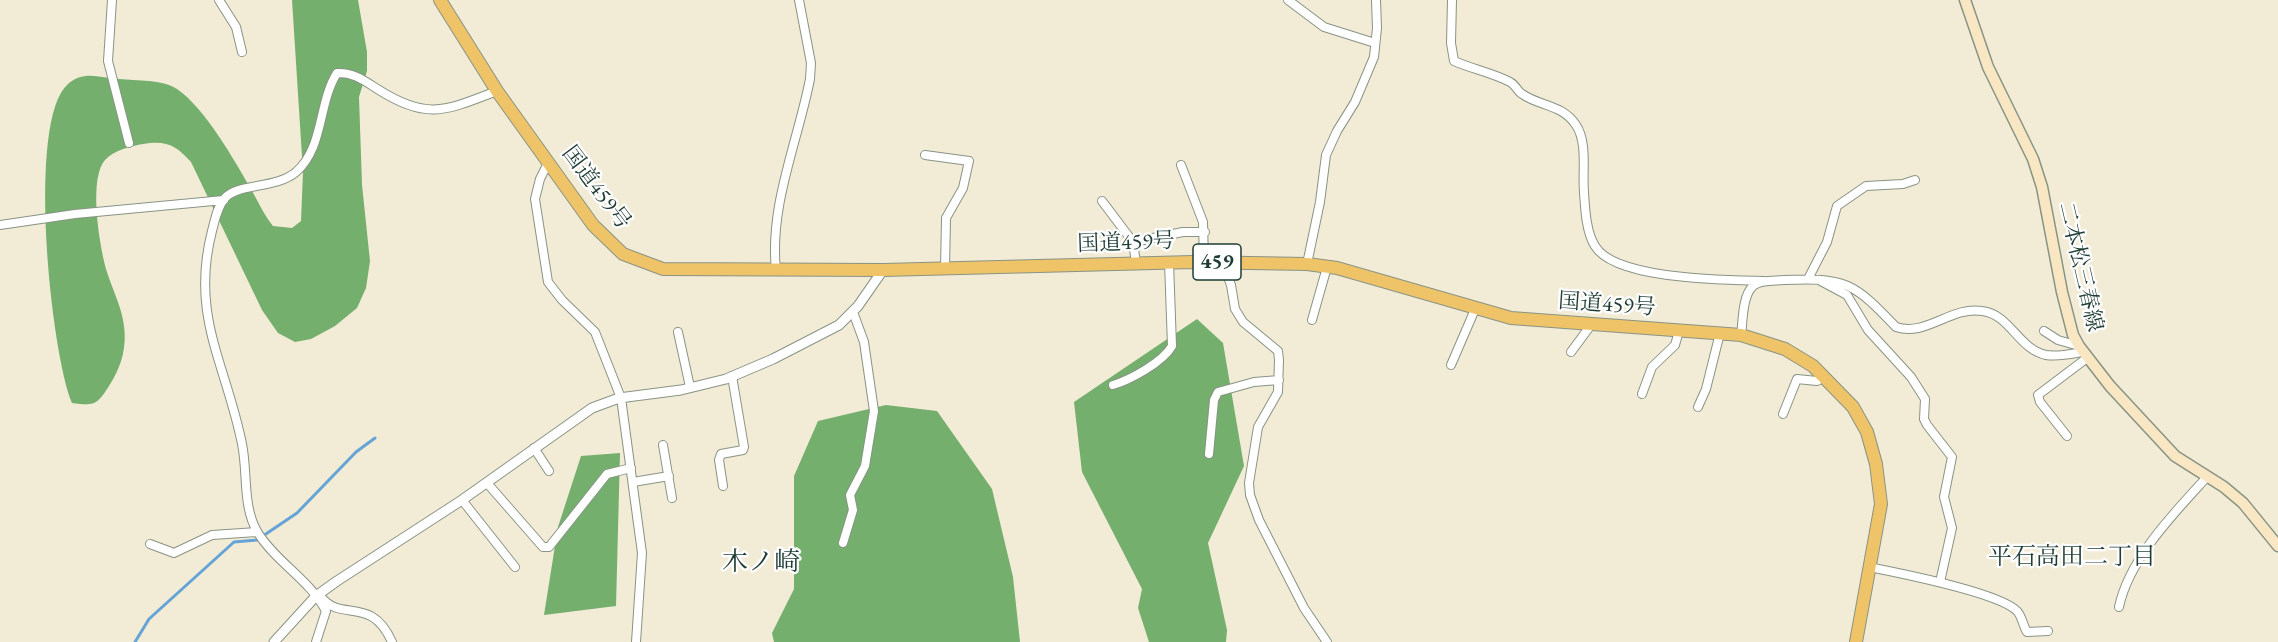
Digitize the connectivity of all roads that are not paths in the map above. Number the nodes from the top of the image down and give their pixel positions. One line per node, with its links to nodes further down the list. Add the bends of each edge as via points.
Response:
1 (112, 0): 12 (street, via 108,61)
2 (219, 0): 10 (street, via 236,27)
3 (440, 0): 11 (highway, 国道459号 / 459)
4 (799, 0): 29 (street, via 811,63 810,79 775,237)
5 (1288, 0): 9 (street, via 1324,27)
6 (1376, 0): 9 (street)
7 (1452, 0): 33 (street, via 1454,62 1509,81 1520,94 1558,107 1577,126 1590,234 1599,250 1647,273)
8 (1965, 0): 44 (main road, 二本松三春線, via 1988,67 2042,187 2066,310)
9 (1375, 43): 26 (street, via 1374,57 1355,102 1326,155)
10 (242, 52)
11 (497, 91): 14 (highway, 国道459号 / 459); 17 (street, via 432,110 395,100 359,77 337,73 327,92 306,162 283,181 243,189)
12 (129, 143)
13 (926, 155): 28 (street, via 969,161 963,188 946,218)
14 (549, 162): 29 (highway, 国道459号 / 459, via 593,225 623,254 663,269); 52 (street, via 535,199 548,282 595,332)
15 (1182, 165): 20 (street)
16 (1915, 180): 31 (street, via 1866,186 1837,206 1827,242)
17 (224, 200): 19 (street, via 53,216); 68 (street, via 216,214 206,254 205,306 242,442 247,497)
18 (1102, 201): 21 (street)
19 (0, 225)
20 (1205, 231): 21 (street); 23 (street)
21 (1133, 242): 25 (street)
22 (1169, 262): 23 (highway, 国道459号 / 459); 25 (highway, 国道459号 / 459); 49 (street, via 1172,346 1143,371)
23 (1204, 262): 24 (highway, 国道459号 / 459)
24 (1222, 262): 26 (highway, 国道459号 / 459); 48 (street, via 1243,322 1278,351)
25 (1136, 263): 28 (highway, 国道459号 / 459)
26 (1307, 264): 27 (highway, 国道459号 / 459)
27 (1327, 267): 34 (highway, 国道459号 / 459); 36 (street)
28 (945, 269): 30 (highway, 国道459号 / 459)
29 (776, 270): 30 (highway, 国道459号 / 459)
30 (883, 270): 35 (street)
31 (1808, 279): 32 (street); 33 (street)
32 (1818, 279): 44 (street, via 1851,285 1903,329 1921,328 1960,312 1984,311 2003,320 2035,351 2056,356); 74 (street, via 1847,295 1868,330 1911,377 1925,399 1927,425 1952,457 1944,497 1952,528)
33 (1764, 281): 42 (street, via 1753,286 1747,295)
34 (1476, 307): 37 (highway, 国道459号 / 459, via 1511,318); 45 (street)
35 (853, 312): 46 (street, via 839,325); 69 (street, via 864,342 874,411 864,466 850,495 853,510)
36 (1312, 320)
37 (1591, 325): 38 (highway, 国道459号 / 459); 43 (street)
38 (1679, 331): 41 (highway, 国道459号 / 459); 51 (street, via 1675,345 1652,367)
39 (2044, 331): 44 (street)
40 (678, 332): 50 (street)
41 (1720, 333): 42 (highway, 国道459号 / 459); 53 (street)
42 (1741, 335): 47 (highway, 国道459号 / 459, via 1785,349)
43 (1570, 352)
44 (2083, 352): 55 (street, via 2038,395); 62 (main road, 二本松三春線, via 2168,449)
45 (1451, 365)
46 (732, 376): 50 (street); 65 (street, via 744,447 721,454 718,460)
47 (1825, 376): 54 (street, via 1817,381 1797,379); 73 (highway, 国道459号 / 459, via 1862,422 1876,464 1881,504)
48 (1279, 380): 58 (street, via 1254,381 1218,392); 82 (street, via 1278,392 1258,427 1250,495 1304,608)
49 (1113, 385)
50 (690, 387): 52 (street)
51 (1642, 394)
52 (621, 398): 57 (street, via 592,408); 59 (street)
53 (1698, 407)
54 (1783, 414)
55 (2067, 436)
56 (663, 446): 61 (street)
57 (534, 448): 60 (street); 64 (street)
58 (1209, 454)
59 (631, 468): 63 (street); 64 (street, via 607,474 549,547 543,547)
60 (549, 471)
61 (669, 476): 63 (street); 66 (street)
62 (2206, 478): 71 (main road, 二本松三春線, via 2243,503); 76 (street, via 2138,561)
63 (633, 482): 81 (street, via 642,554)
64 (487, 483): 67 (street)
65 (723, 486)
66 (672, 498)
67 (462, 501): 72 (street); 75 (street)
68 (257, 532): 70 (street, via 212,535 174,553); 75 (street)
69 (843, 543)
70 (150, 544)
71 (2278, 546)
72 (515, 567)
73 (1869, 567): 74 (street); 83 (highway, 国道459号 / 459)
74 (1940, 582): 77 (street, via 2016,610 2027,632)
75 (318, 595): 78 (street); 79 (street, via 326,616); 80 (street, via 327,604 359,610 378,619)
76 (2119, 606)
77 (2048, 631)
78 (274, 642)
79 (316, 642)
80 (392, 642)
81 (636, 642)
82 (1327, 642)
83 (1856, 642)

